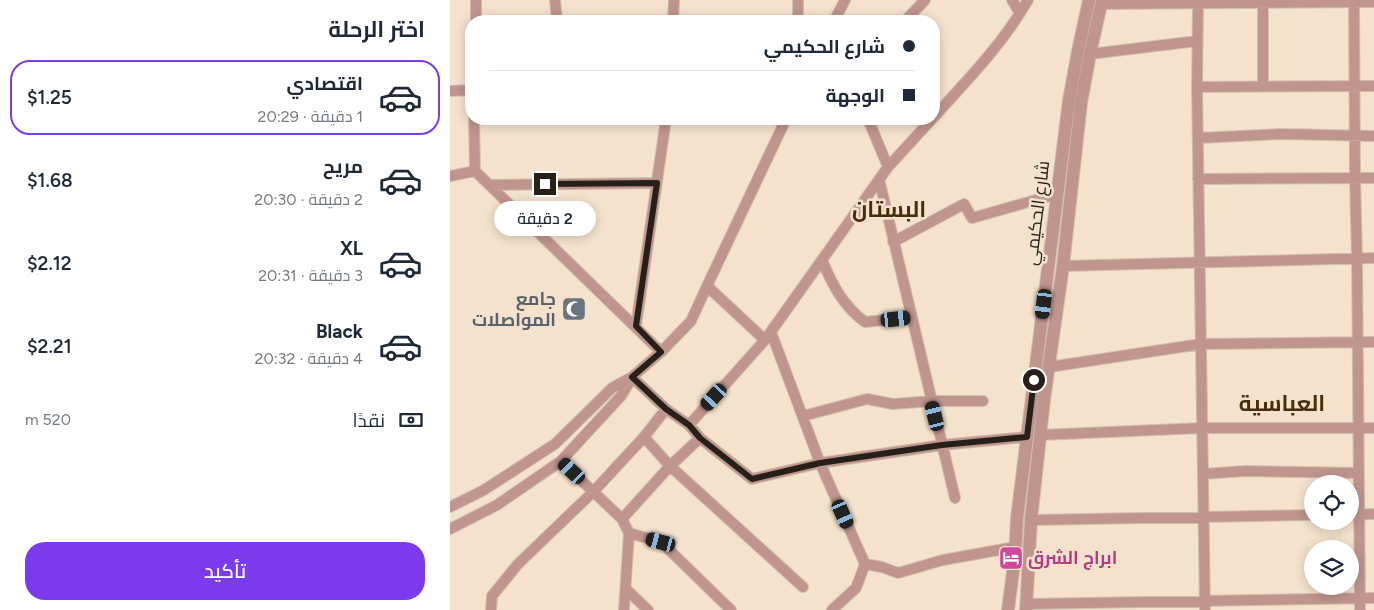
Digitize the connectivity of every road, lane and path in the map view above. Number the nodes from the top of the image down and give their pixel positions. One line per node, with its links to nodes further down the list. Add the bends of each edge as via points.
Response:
1 (476, 0): 16 (street)
2 (555, 0): 17 (street)
3 (674, 0): 18 (street)
4 (798, 0): 19 (street)
5 (845, 0): 20 (street)
6 (925, 0): 21 (street)
7 (1012, 0): 15 (street)
8 (1028, 0): 15 (street)
9 (1089, 0): 48 (street, شارع الحكيمي, via 1069,100)
10 (1102, 2): 13 (street); 23 (street, شارع الحكيمي)
11 (1354, 2): 12 (street); 14 (street); 25 (street)
12 (1374, 2)
13 (1198, 3): 14 (street); 22 (street)
14 (1263, 3): 24 (street)
15 (1020, 13): 30 (street, via 997,47)
16 (476, 15)
17 (556, 15)
18 (673, 15)
19 (798, 15)
20 (837, 15)
21 (911, 15)
22 (1197, 41): 23 (street); 27 (street)
23 (1090, 54): 54 (street, شارع الحكيمي, via 1081,104)
24 (1263, 86): 25 (street); 27 (street)
25 (1354, 86): 26 (street); 36 (street)
26 (1374, 86)
27 (1197, 87): 38 (street)
28 (465, 90): 29 (street)
29 (450, 91)
30 (940, 110)
31 (474, 125): 40 (street)
32 (665, 125): 46 (street)
33 (783, 125): 55 (street)
34 (870, 125): 39 (street)
35 (927, 125): 39 (street)
36 (1354, 136): 37 (street); 38 (street, via 1283,134); 42 (street)
37 (1374, 136)
38 (1198, 138): 44 (street)
39 (888, 167): 45 (street)
40 (475, 171): 41 (street); 47 (street)
41 (450, 176)
42 (1355, 178): 43 (street); 44 (street); 50 (street)
43 (1374, 178)
44 (1198, 179): 53 (street)
45 (879, 180): 49 (street); 52 (street)
46 (657, 183): 47 (street); 57 (street)
47 (489, 185): 57 (street)
48 (1057, 194): 49 (street, via 972,218 964,204); 75 (street, شارع الحكيمي)
49 (893, 242): 56 (street)
50 (1357, 258): 51 (street); 53 (street); 59 (street)
51 (1374, 258)
52 (822, 260): 56 (street, via 834,287 855,315 865,322); 58 (street)
53 (1200, 262): 54 (street); 61 (street)
54 (1063, 266): 63 (street, شارع الحكيمي)
55 (706, 286): 58 (street); 62 (street, via 691,322)
56 (911, 317): 65 (street)
57 (636, 326): 62 (street)
58 (768, 336): 68 (street); 69 (street)
59 (1358, 342): 60 (street); 61 (street); 71 (street)
60 (1374, 342)
61 (1201, 344): 63 (street); 70 (street)
62 (661, 352): 64 (street)
63 (1049, 367): 73 (street, شارع الحكيمي)
64 (632, 377): 67 (street); 78 (street, via 621,396); 85 (street, via 612,388 554,444 484,490)
65 (932, 401): 66 (street); 68 (street, via 894,404 867,399); 77 (street)
66 (982, 401)
67 (666, 409): 69 (street); 74 (street)
68 (803, 416): 79 (street)
69 (689, 425): 76 (street)
70 (1202, 428): 71 (street); 73 (street); 82 (street)
71 (1359, 428): 72 (street); 81 (street)
72 (1374, 428)
73 (1040, 435): 91 (street, شارع الحكيمي)
74 (644, 436): 80 (street); 83 (street)
75 (1027, 437): 77 (street); 95 (street, شارع الحكيمي)
76 (700, 438): 79 (street, via 752,479); 80 (street)
77 (942, 445): 79 (street); 84 (street)
78 (561, 461): 83 (street); 92 (street, via 497,504)
79 (820, 463): 96 (street)
80 (670, 466): 90 (street); 97 (street)
81 (1359, 473): 82 (street, via 1245,471)
82 (1203, 474): 89 (street)
83 (594, 491): 90 (street); 103 (street, via 518,564 492,596)
84 (955, 498)
85 (450, 507)
86 (1374, 514): 88 (street)
87 (1304, 515): 89 (street)
88 (1359, 515)
89 (1204, 517): 91 (street); 101 (street)
90 (622, 519): 94 (street)
91 (1031, 520): 102 (street, شارع الحكيمي)
92 (450, 530)
93 (1356, 530): 100 (street)
94 (629, 533): 98 (street); 106 (street, via 661,542)
95 (1015, 547): 96 (street, via 943,560 898,573); 108 (street, شارع الحكيمي)
96 (865, 564): 107 (street, via 856,588)
97 (803, 587)
98 (626, 589): 104 (street); 105 (street)
99 (1374, 598): 100 (street)
100 (1360, 599): 101 (street); 109 (street)
101 (1205, 605): 102 (street)
102 (1026, 607)
103 (491, 610)
104 (624, 610)
105 (648, 610)
106 (731, 610)
107 (832, 610)
108 (1008, 610)
109 (1360, 610)

